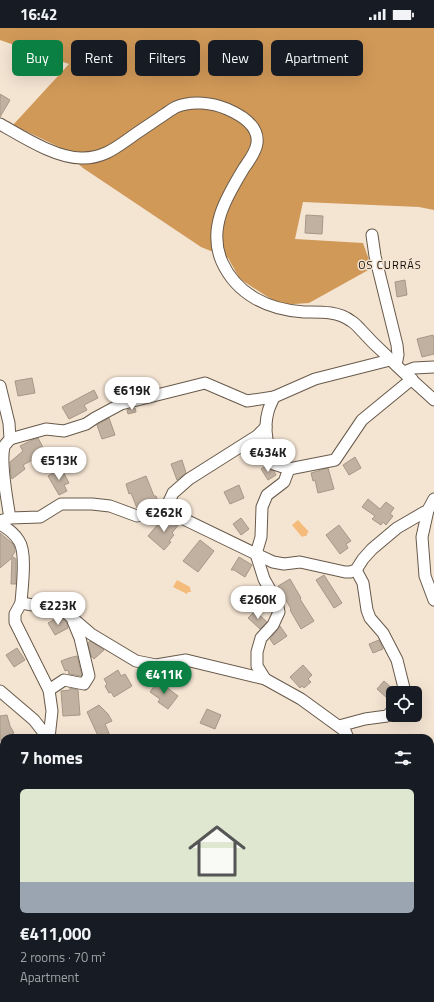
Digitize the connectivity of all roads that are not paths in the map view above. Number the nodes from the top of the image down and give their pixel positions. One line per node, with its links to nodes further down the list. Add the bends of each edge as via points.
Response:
1 (0, 124): 4 (street, via 49,150 83,158 111,152 150,124 177,107 187,104 214,105 238,114 253,128 257,144 220,214 217,230 218,248 225,268 241,287 262,302 293,311 331,313 352,321)
2 (372, 235): 4 (street)
3 (434, 366): 4 (street)
4 (400, 369): 6 (street, via 315,379); 7 (street); 10 (street, via 335,460)
5 (0, 386): 9 (street, via 9,423)
6 (274, 397): 8 (street); 9 (street, via 247,401 205,383 121,404 86,424 64,431 46,429)
7 (434, 400)
8 (266, 427): 10 (street, via 269,452 274,464); 12 (street, via 257,436 189,479 173,493)
9 (10, 440): 14 (street, via 4,446 2,460)
10 (289, 469): 15 (street, via 284,482 267,495 262,507 261,537)
11 (434, 499): 13 (street)
12 (164, 510): 14 (street, via 137,516 110,506 61,504 40,517); 15 (street)
13 (428, 510): 16 (street, via 397,528 372,549); 17 (street, via 422,537 426,576)
14 (3, 521): 18 (street, via 4,527 20,541 24,555)
15 (256, 554): 16 (street, via 284,564 300,562 345,572); 20 (street, via 279,612 273,625 261,638 257,652 257,666)
16 (356, 570): 21 (street, via 363,583 370,618 383,633 398,660)
17 (434, 600)
18 (21, 603): 19 (street, via 63,610); 22 (street, via 15,614 15,622)
19 (71, 617): 20 (street, via 92,634 136,661 156,665 186,660); 22 (street, via 80,638 89,676 84,684 64,680)
20 (265, 679): 25 (street, via 301,699)
21 (404, 686)
22 (49, 690): 27 (street, via 52,710)
23 (0, 691): 26 (street, via 34,720)
24 (386, 716): 25 (street)
25 (339, 726): 28 (street)
26 (46, 734)
27 (49, 734)
28 (346, 734)

